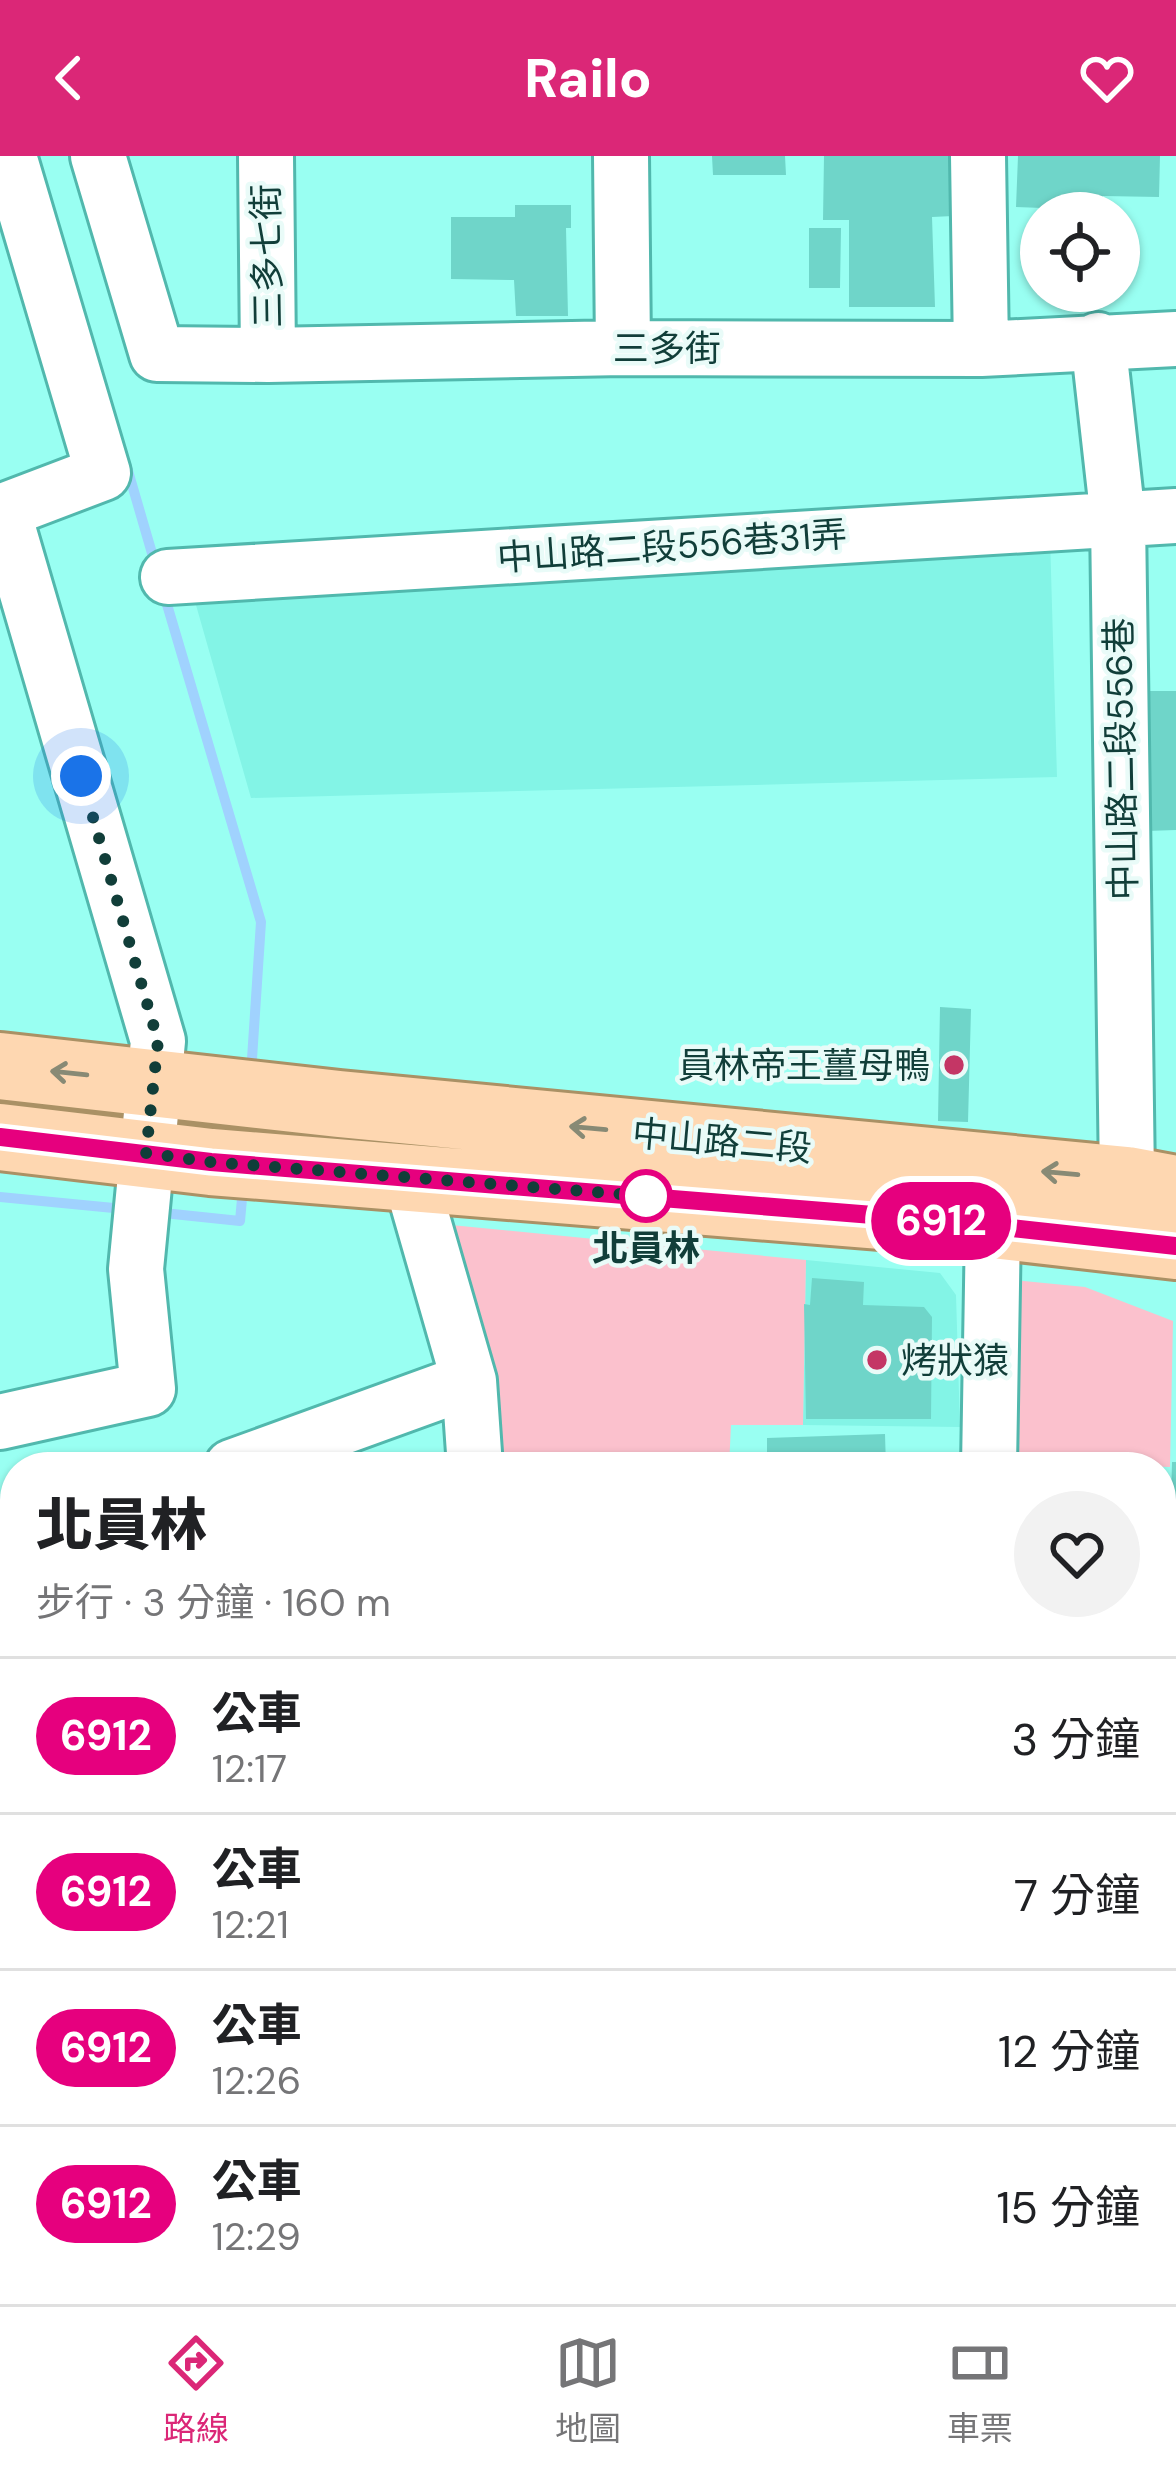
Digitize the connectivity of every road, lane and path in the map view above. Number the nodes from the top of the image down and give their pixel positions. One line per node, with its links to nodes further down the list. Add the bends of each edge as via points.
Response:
1 (9, 156): 15 (street, via 104,473 3,511 158,1041)
2 (98, 156): 10 (street, 三多街, via 157,354)
3 (266, 156): 10 (street, 三多七街)
4 (621, 156): 8 (street)
5 (977, 156): 9 (street)
6 (1176, 339): 7 (street, 三多街)
7 (1098, 340): 9 (street, 三多街); 12 (street, 中山路二段556巷)
8 (623, 347): 9 (street, 三多街); 10 (street, 三多街)
9 (981, 349)
10 (268, 356)
11 (1176, 516): 12 (street, 中山路二段556巷31弄)
12 (1118, 519): 13 (street, 中山路二段556巷31弄); 19 (street, 中山路二段556巷)
13 (168, 577)
14 (0, 1066): 15 (main road, 中山路二段, one-way to 14)
15 (154, 1082): 18 (street); 19 (main road, 中山路二段, one-way to 15)
16 (0, 1137): 18 (main road, 中山路二段)
17 (410, 1176): 18 (main road, 中山路二段, via 211,1162); 20 (main road, 中山路二段); 21 (street)
18 (143, 1192): 22 (street, via 136,1269 148,1389)
19 (1161, 1212): 20 (main road, 中山路二段)
20 (993, 1225): 25 (street)
21 (469, 1381): 23 (street); 24 (street)
22 (0, 1422)
23 (273, 1452)
24 (474, 1452)
25 (989, 1452)

